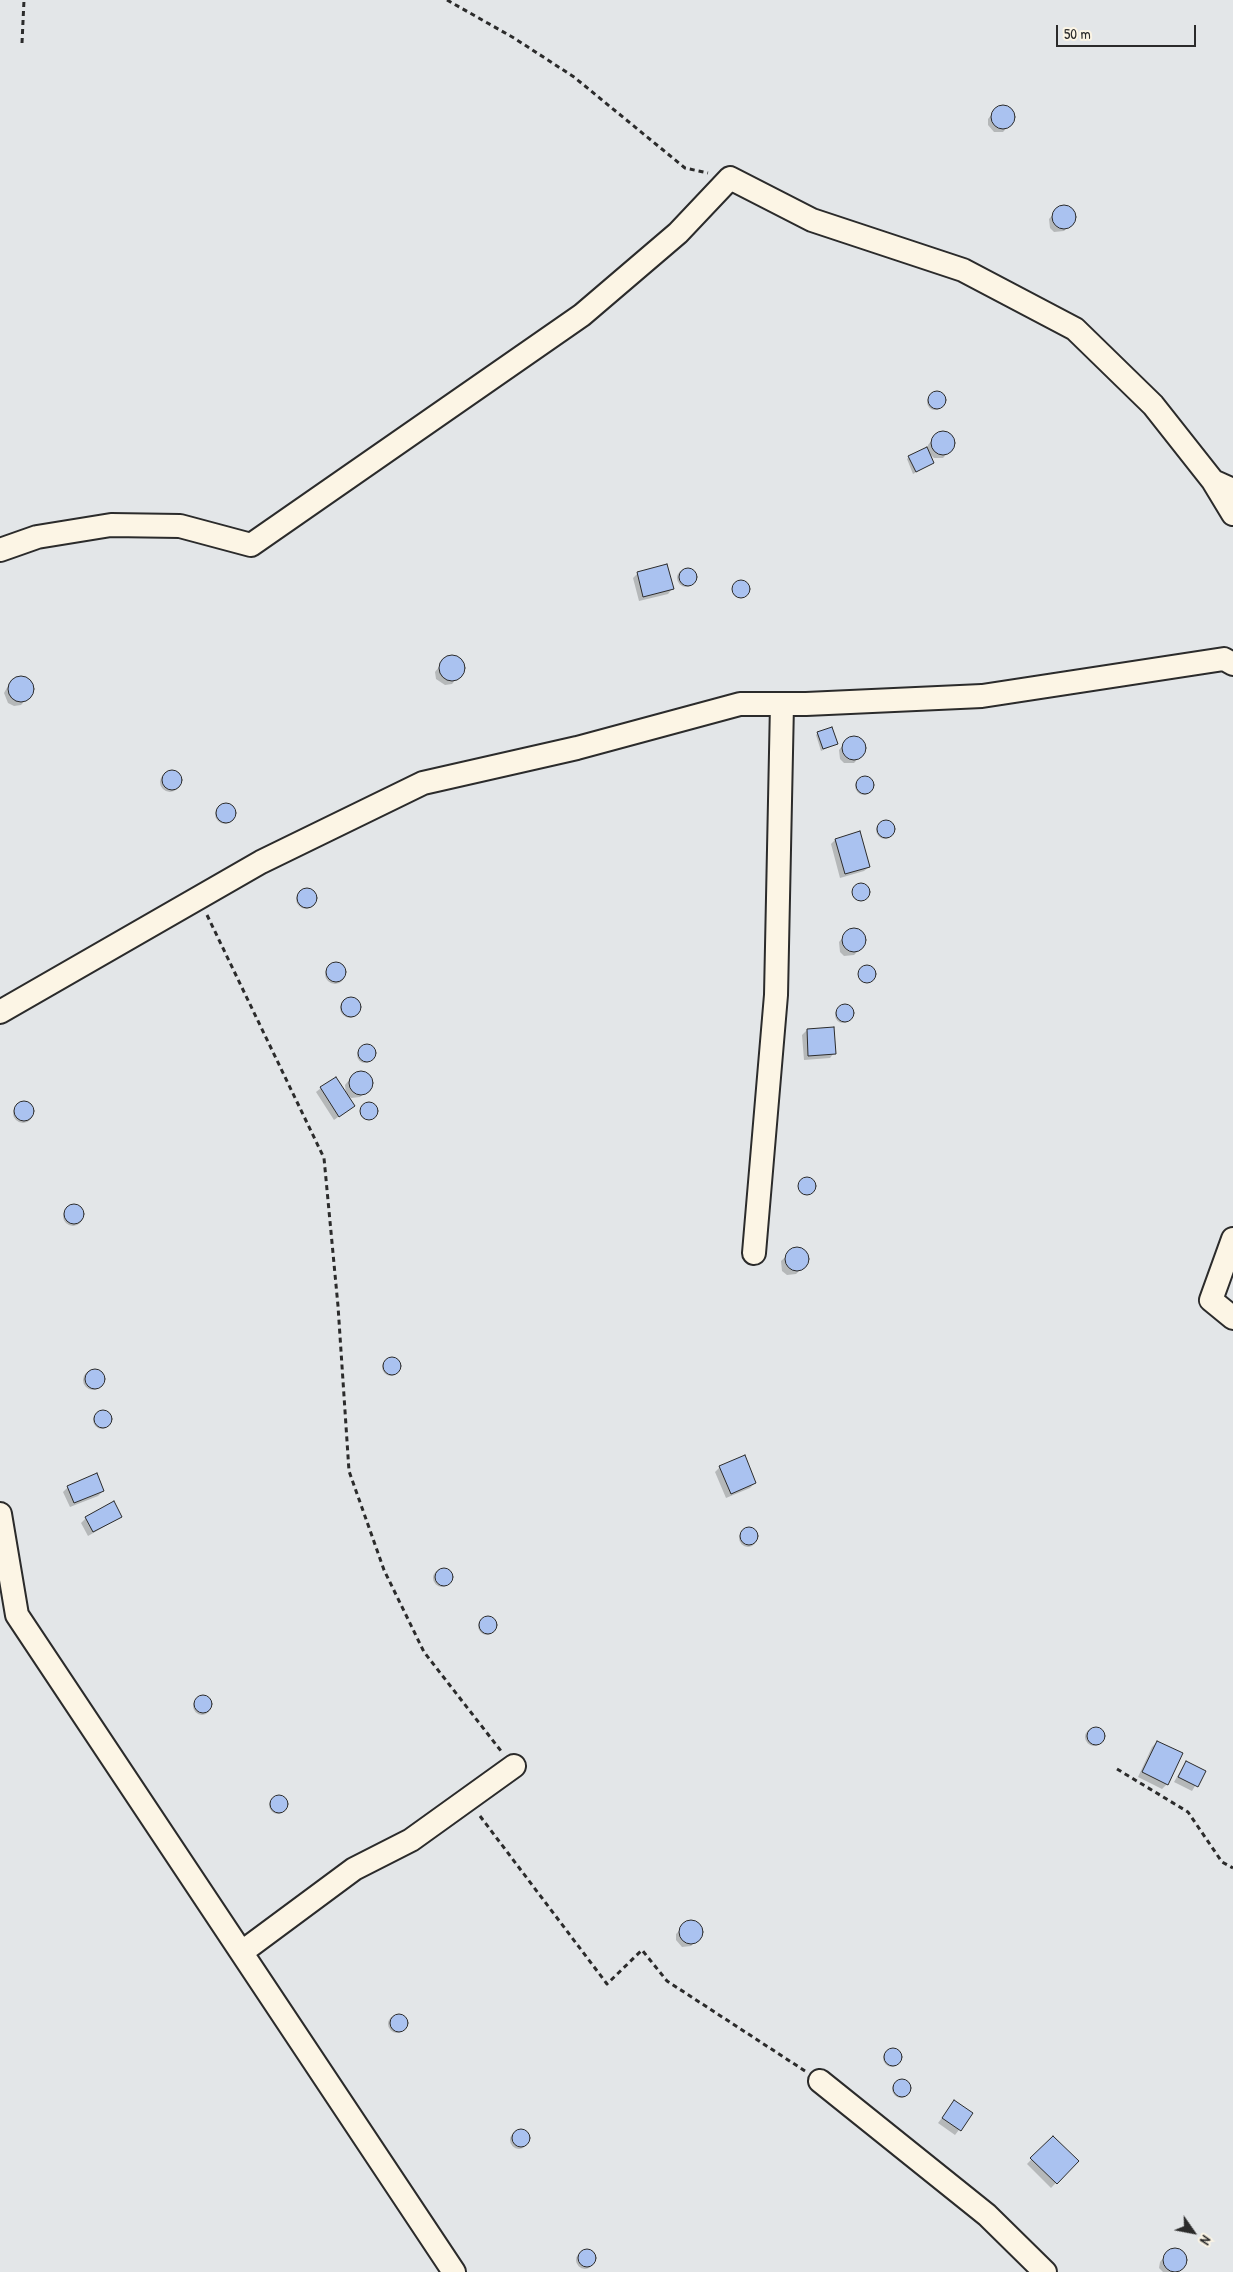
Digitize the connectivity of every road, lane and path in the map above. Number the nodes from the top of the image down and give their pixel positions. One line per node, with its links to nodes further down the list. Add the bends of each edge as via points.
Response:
1 (24, 0): 3 (path)
2 (447, 0): 4 (path, via 574,77 685,168)
3 (22, 43)
4 (730, 178): 5 (street, via 812,220 963,270 1075,329 1153,405); 7 (street, via 678,234 582,315 251,545 180,526 111,524 37,537)
5 (1223, 485): 6 (street)
6 (1233, 514)
7 (0, 550)
8 (1233, 664): 9 (street, via 1224,659 982,696)
9 (782, 704): 10 (street, via 740,704 577,748 424,783 261,862); 13 (street, via 776,995)
10 (199, 898): 11 (street); 16 (path, via 324,1158 349,1471 384,1570 424,1652)
11 (0, 1012)
12 (1233, 1239): 14 (street, via 1211,1300)
13 (754, 1253)
14 (1233, 1318)
15 (0, 1514): 20 (street, via 17,1615)
16 (514, 1766): 18 (street)
17 (1117, 1770): 19 (path, via 1188,1812 1222,1862)
18 (467, 1800): 20 (street, via 411,1840 354,1869); 21 (path, via 607,1984 642,1950 667,1981)
19 (1233, 1868)
20 (242, 1952): 22 (street)
21 (820, 2081): 23 (street, via 987,2215)
22 (454, 2272)
23 (1046, 2272)

